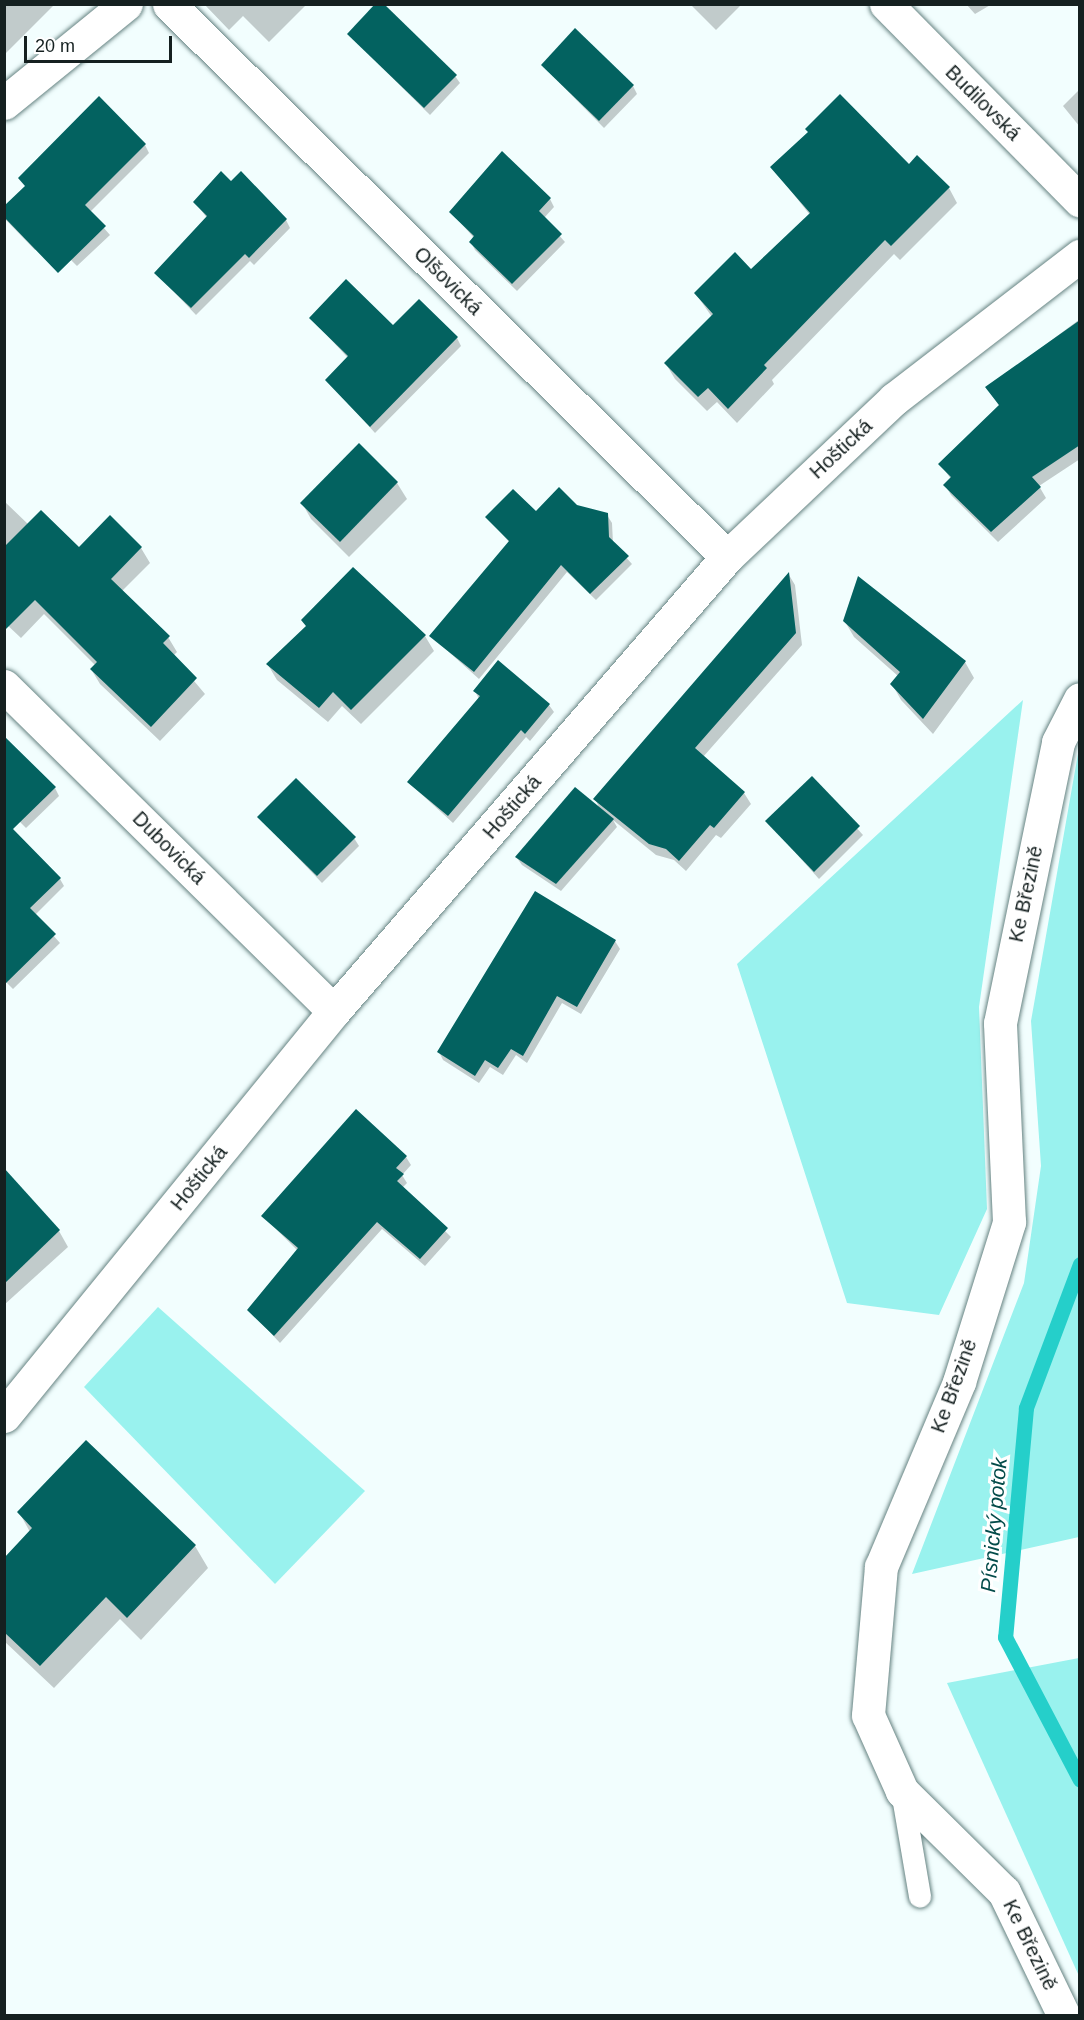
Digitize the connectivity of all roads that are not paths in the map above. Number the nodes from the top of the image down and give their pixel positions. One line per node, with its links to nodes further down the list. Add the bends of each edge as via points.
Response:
1 (126, 4): 4 (street)
2 (169, 4): 7 (street, Olšovická)
3 (886, 4): 5 (street, Budilovská)
4 (4, 103)
5 (1080, 201)
6 (1080, 256): 7 (street, Hoštická, via 894,399)
7 (727, 557): 10 (street, Hoštická)
8 (4, 686): 10 (street, Dubovická)
9 (1080, 699): 12 (street, Ke Březině, via 1058,742 1000,1023 1009,1222 959,1382 880,1567 868,1715)
10 (334, 1011): 11 (street, Hoštická)
11 (11, 1392)
12 (902, 1791): 13 (lane); 14 (street, Ke Březině, via 1004,1892)
13 (920, 1896)
14 (1064, 2016)

